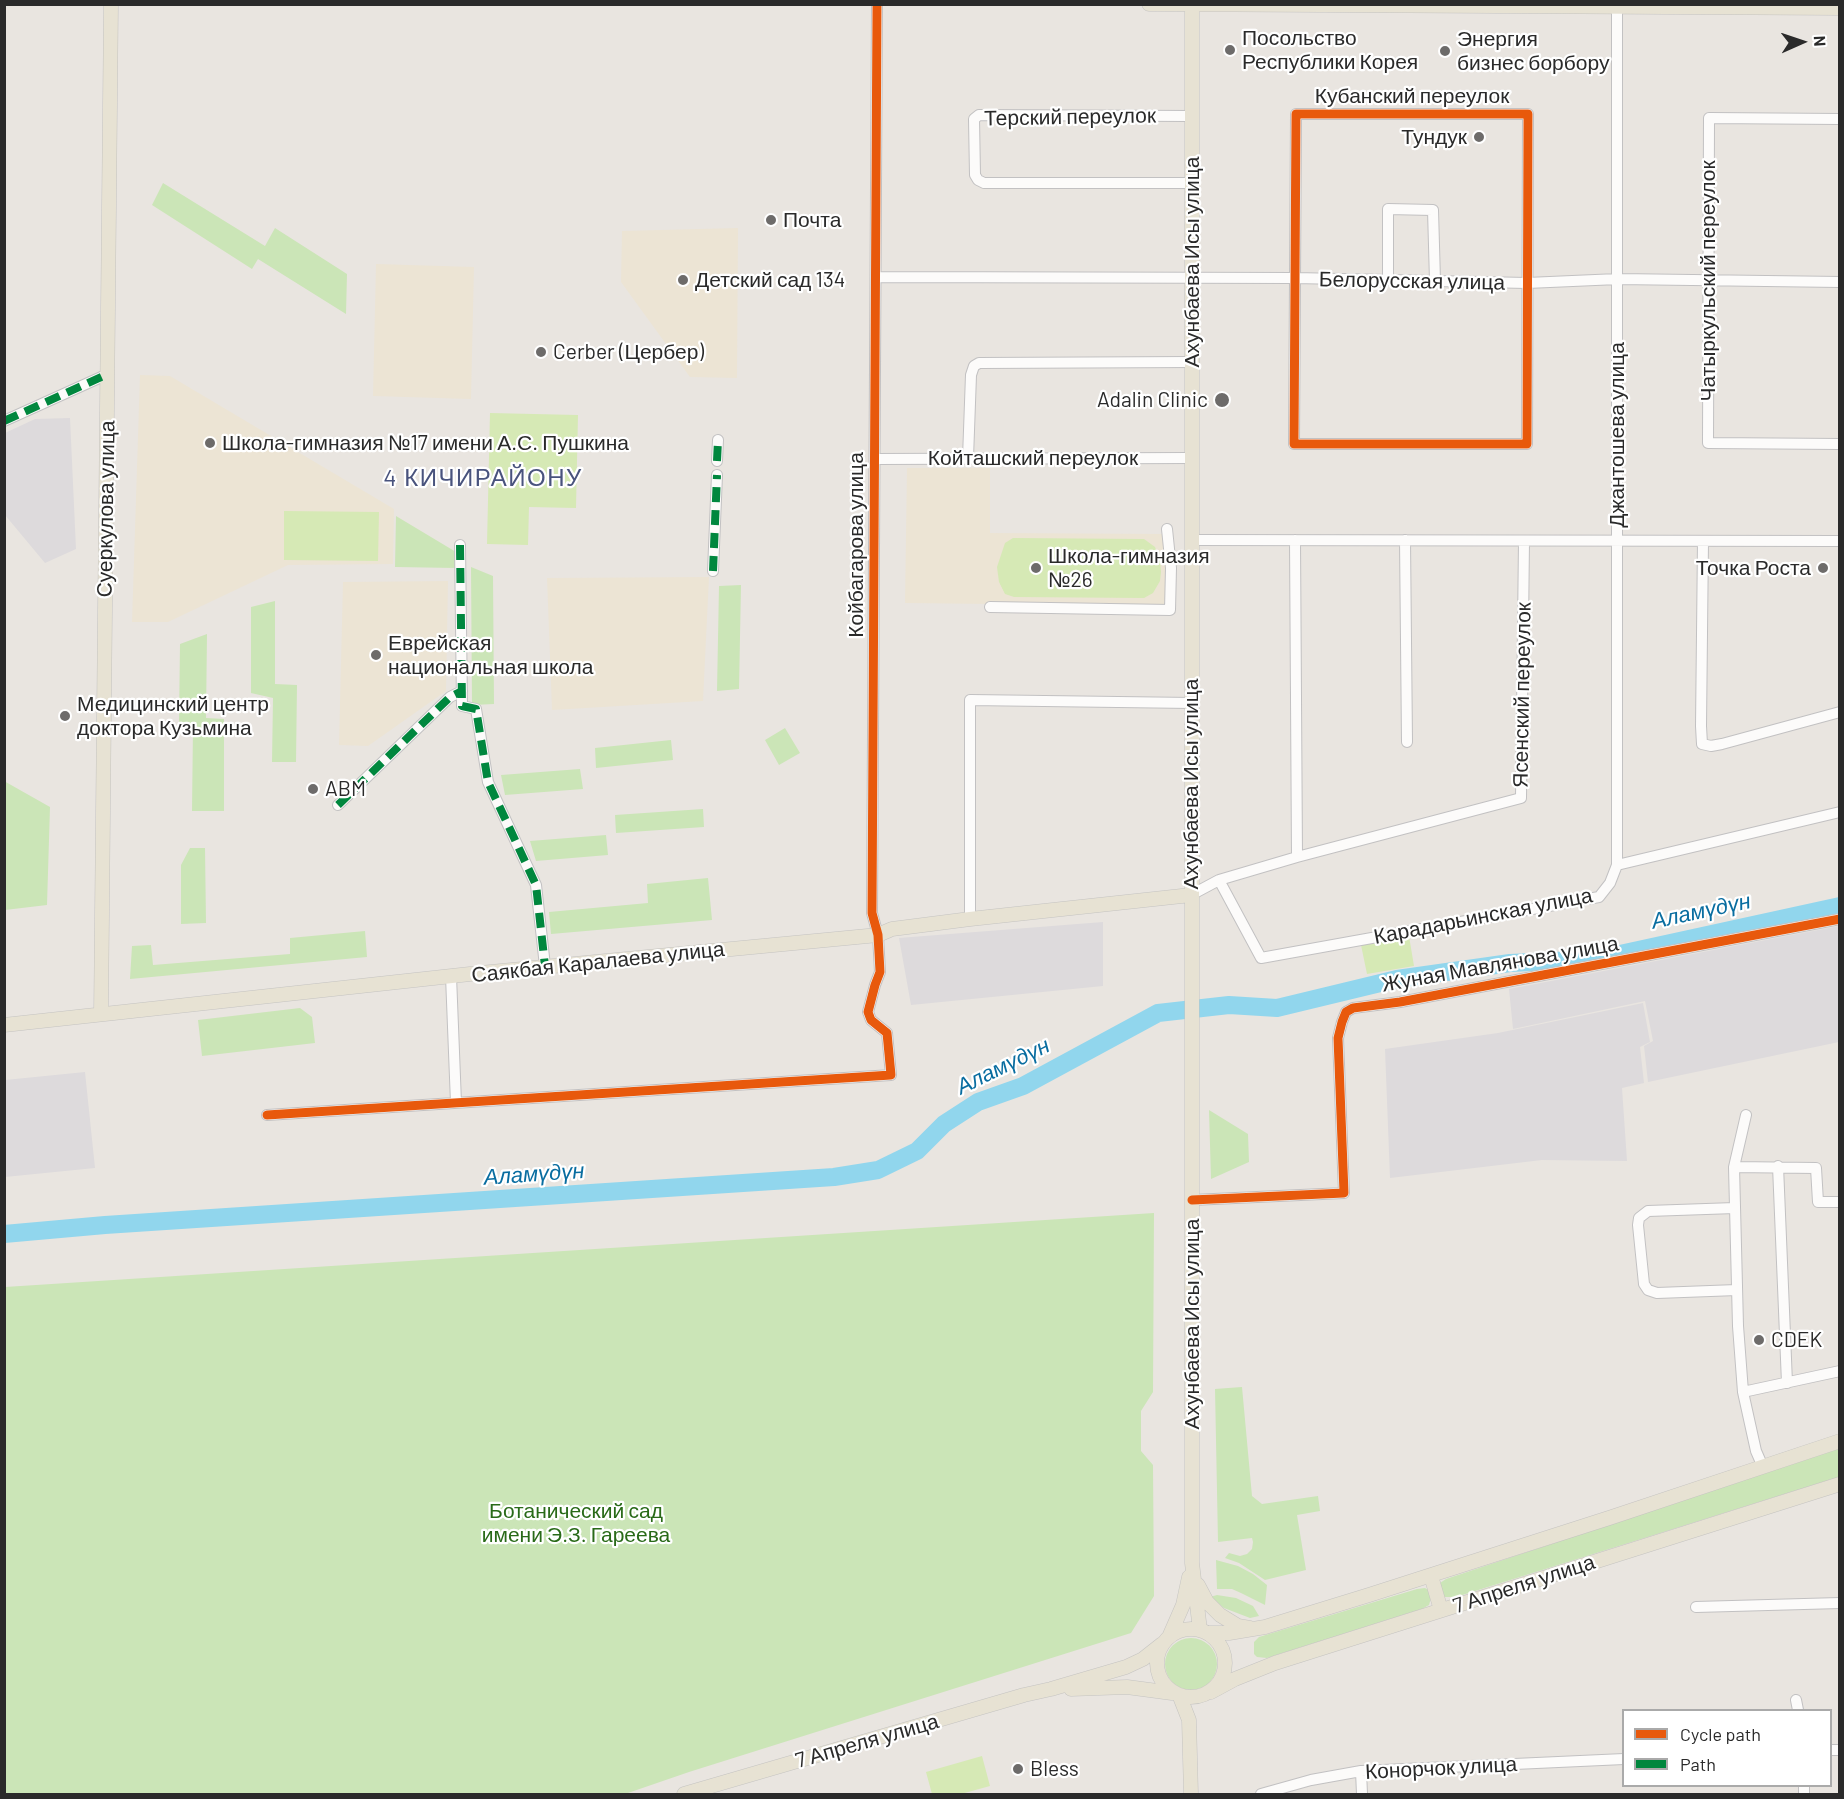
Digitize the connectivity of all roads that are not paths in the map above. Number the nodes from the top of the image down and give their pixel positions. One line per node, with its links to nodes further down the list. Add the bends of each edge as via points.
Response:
1 (111, 4): 20 (main road, Суеркулова улица)
2 (877, 4): 10 (street, Койбагарова улица)
3 (1149, 4): 4 (main road)
4 (1192, 5): 5 (main road); 7 (main road, Ахунбаева Исы улица)
5 (1617, 5): 6 (main road); 13 (street, Джантошева улица)
6 (1839, 8)
7 (1191, 116): 9 (main road, Ахунбаева Исы улица); 9 (street, Терский переулок, via 979,115 974,119 975,175 984,183)
8 (1839, 118): 15 (street, Чатыркульский переулок, via 1709,118)
9 (1192, 183): 12 (main road, Ахунбаева Исы улица)
10 (876, 278): 12 (street, Белорусская улица); 26 (street, Койбагарова улица)
11 (1295, 278): 12 (street, Белорусская улица); 14 (street, Белорусская улица); 18 (street, Кубанский переулок, via 1294,444 1527,444); 18 (street, Кубанский переулок, via 1296,114 1528,114)
12 (1192, 279): 19 (main road, Ахунбаева Исы улица)
13 (1618, 279): 15 (street, Белорусская улица); 18 (street, Белорусская улица); 34 (street, Джантошева улица)
14 (1388, 280): 16 (street, Белорусская улица); 16 (street, via 1388,209 1433,210)
15 (1708, 280): 17 (street, Белорусская улица); 23 (street, Чатыркульский переулок, via 1708,442)
16 (1436, 281): 18 (street, Белорусская улица)
17 (1839, 282)
18 (1527, 283)
19 (1192, 362): 24 (street, via 979,363 970,375); 25 (main road, Ахунбаева Исы улица)
20 (108, 374): 21 (street); 55 (main road, Суеркулова улица)
21 (4, 421)
22 (718, 440): 27 (street)
23 (1839, 444)
24 (968, 458): 25 (street, Койташский переулок); 26 (street, Койташский переулок)
25 (1192, 458): 30 (main road, Ахунбаева Исы улица)
26 (875, 459): 52 (street, Койбагарова улица, via 872,913)
27 (717, 461)
28 (717, 475): 38 (street)
29 (1167, 529): 39 (street, via 1172,568 1170,610)
30 (1192, 540): 31 (street); 41 (main road, Ахунбаева Исы улица)
31 (1295, 540): 32 (street); 46 (street)
32 (1406, 540): 33 (street); 43 (street)
33 (1524, 541): 34 (street); 46 (street, Ясенский переулок, via 1521,798)
34 (1617, 541): 35 (street); 47 (street, Джантошева улица)
35 (1703, 541): 36 (street); 42 (street, via 1702,744 1722,744)
36 (1839, 541)
37 (460, 545): 40 (street)
38 (713, 571)
39 (990, 607)
40 (462, 691): 44 (street, via 450,697); 53 (street, via 462,706 476,709 488,782 536,885)
41 (1191, 703): 49 (main road, Ахунбаева Исы улица); 50 (street, via 970,700)
42 (1839, 712)
43 (1407, 742)
44 (338, 805)
45 (1839, 812): 47 (street)
46 (1297, 857): 48 (street, Ясенский переулок)
47 (1617, 866): 48 (street, Карадарьинская улица, via 1599,897 1261,958)
48 (1219, 880): 49 (street)
49 (1191, 895): 50 (main road, Саякбая Каралаева улица); 62 (main road, Ахунбаева Исы улица)
50 (969, 919): 52 (main road, Саякбая Каралаева улица, via 892,929)
51 (1839, 919): 62 (street, Жуная Мавлянова улица, via 1353,1008 1346,1012 1338,1038 1344,1193)
52 (878, 935): 53 (main road, Саякбая Каралаева улица); 57 (street, Койбагарова улица, via 880,972 868,1012 871,1020 887,1033 891,1075)
53 (545, 966): 54 (main road, Саякбая Каралаева улица)
54 (451, 976): 55 (main road, Саякбая Каралаева улица); 57 (street)
55 (101, 1014): 56 (main road, Саякбая Каралаева улица)
56 (4, 1025)
57 (456, 1103): 58 (street)
58 (267, 1115)
59 (1746, 1115): 61 (street)
60 (1778, 1166): 61 (street); 63 (street, via 1816,1167 1818,1202); 67 (street)
61 (1734, 1167): 64 (street)
62 (1192, 1200): 72 (main road, Ахунбаева Исы улица)
63 (1839, 1202)
64 (1735, 1208): 65 (street); 65 (street, via 1648,1211 1639,1218 1638,1225 1644,1284 1648,1290)
65 (1737, 1290): 68 (street)
66 (1839, 1371): 67 (street)
67 (1787, 1383): 68 (street)
68 (1743, 1392): 70 (street)
69 (1839, 1441): 70 (main road, 7 Апреля улица)
70 (1763, 1467): 73 (main road, 7 Апреля улица)
71 (1839, 1484): 76 (main road, 7 Апреля улица)
72 (1192, 1563): 77 (main road, via 1207,1602 1238,1626); 78 (main road, Ахунбаева Исы улица); 79 (main road, Ахунбаева Исы улица, via 1183,1605)
73 (1431, 1576): 76 (main road); 77 (main road, 7 Апреля улица)
74 (1839, 1603): 75 (street)
75 (1696, 1606)
76 (1442, 1610): 81 (main road, 7 Апреля улица, via 1275,1663)
77 (1255, 1629): 78 (main road, 7 Апреля улица)
78 (1204, 1631): 79 (main road, via 1178,1631); 81 (main road, via 1222,1647 1226,1666)
79 (1166, 1641): 80 (main road, 7 Апреля улица, via 1126,1667); 82 (main road, via 1156,1664 1162,1683)
80 (1051, 1689): 82 (main road, 7 Апреля улица, via 1127,1687); 86 (main road, 7 Апреля улица)
81 (1209, 1693): 82 (main road, via 1195,1698); 83 (main road)
82 (1176, 1695): 83 (main road, via 1189,1720)
83 (1189, 1733): 87 (main road)
84 (1622, 1759): 85 (street, Конорчок улица)
85 (1361, 1772): 88 (street, Конорчок улица); 89 (street)
86 (684, 1794)
87 (1191, 1794)
88 (1261, 1794)
89 (1362, 1794)

